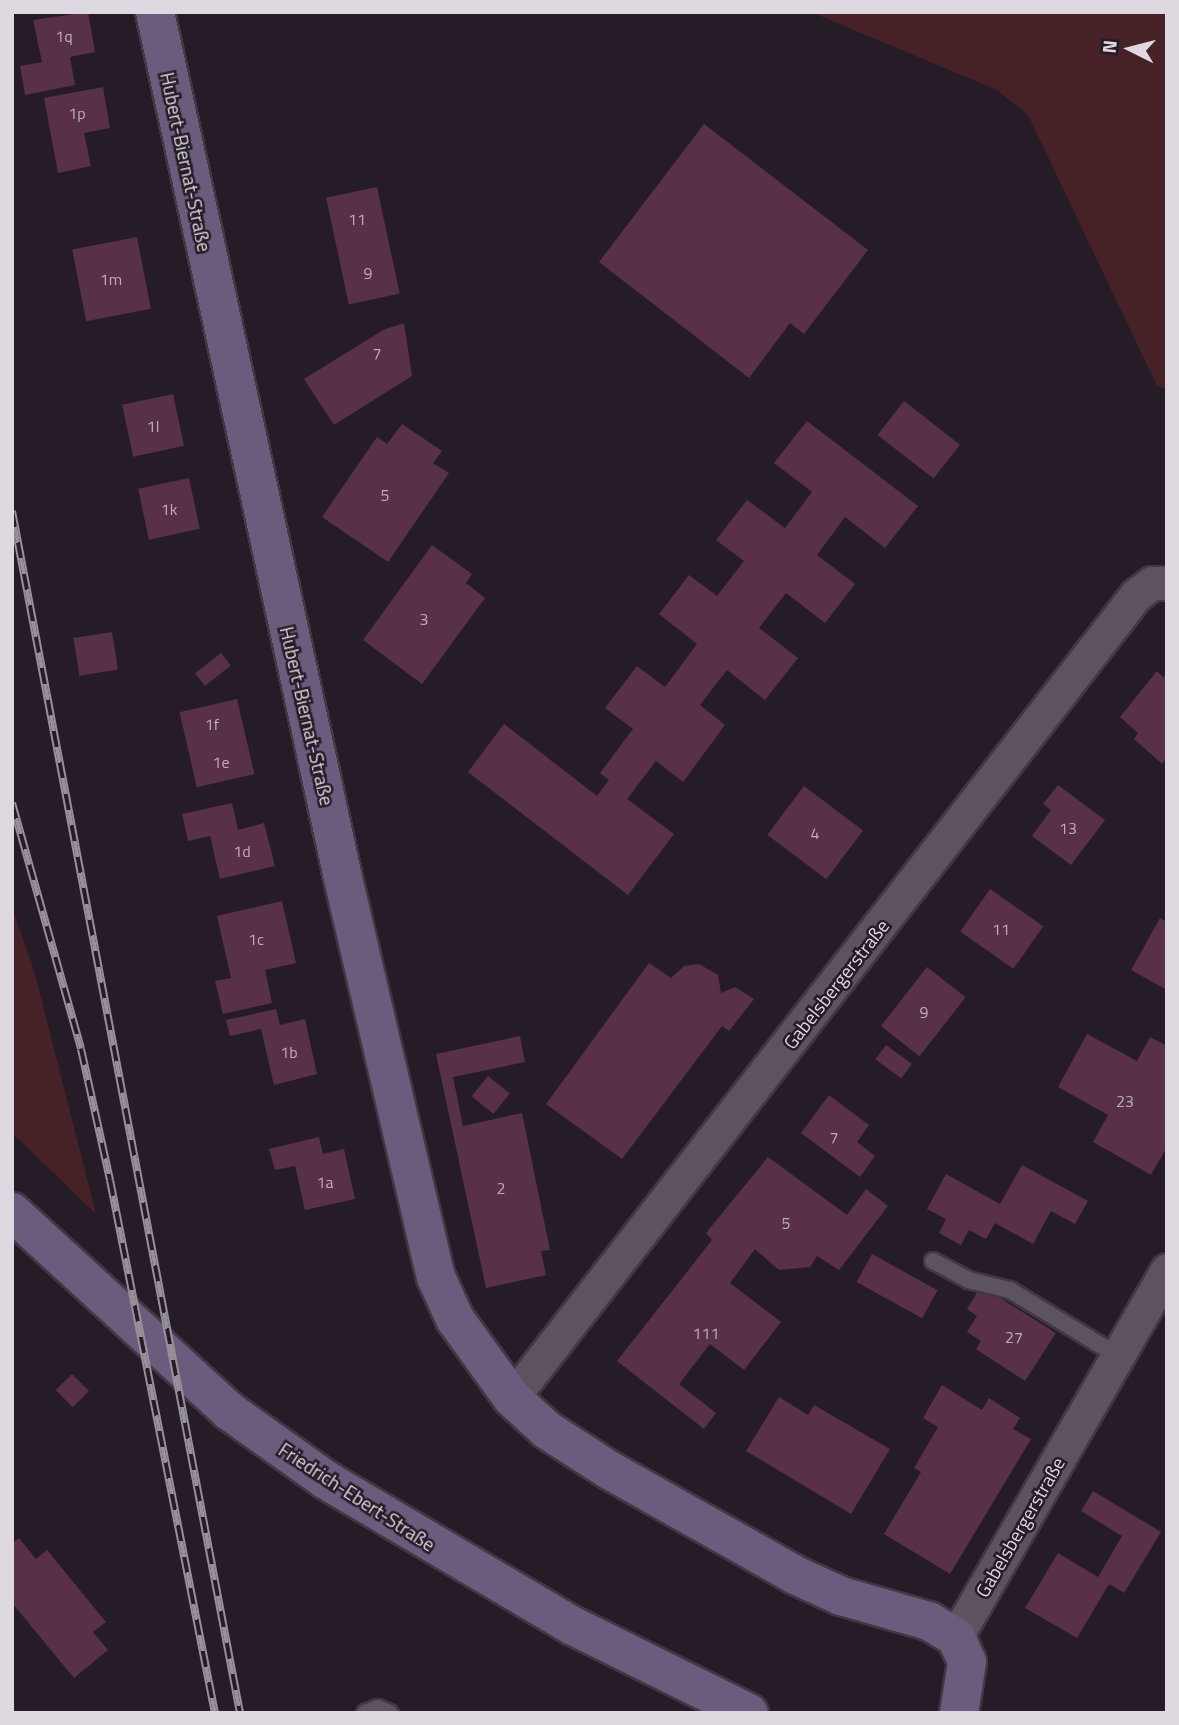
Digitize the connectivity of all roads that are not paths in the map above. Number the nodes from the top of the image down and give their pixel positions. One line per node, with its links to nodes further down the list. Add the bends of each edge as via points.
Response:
1 (155, 12): 7 (street, Hubert-Biernat-Straße, via 216,307 436,1277 484,1366)
2 (1167, 583): 7 (street, Gabelsbergerstraße, via 1152,583 1136,595)
3 (12, 1212): 11 (street, Friedrich-Ebert-Straße, via 229,1411 326,1480 573,1626)
4 (933, 1261): 6 (lane, via 968,1280 1010,1290)
5 (1167, 1270): 6 (street, Gabelsbergerstraße)
6 (1118, 1356): 8 (street, Gabelsbergerstraße)
7 (512, 1398): 8 (street, via 547,1430 609,1470 795,1575 841,1596 929,1620)
8 (956, 1637): 12 (street, via 967,1662)
9 (365, 1713): 10 (lane, via 378,1707)
10 (390, 1713)
11 (749, 1713)
12 (959, 1713)

